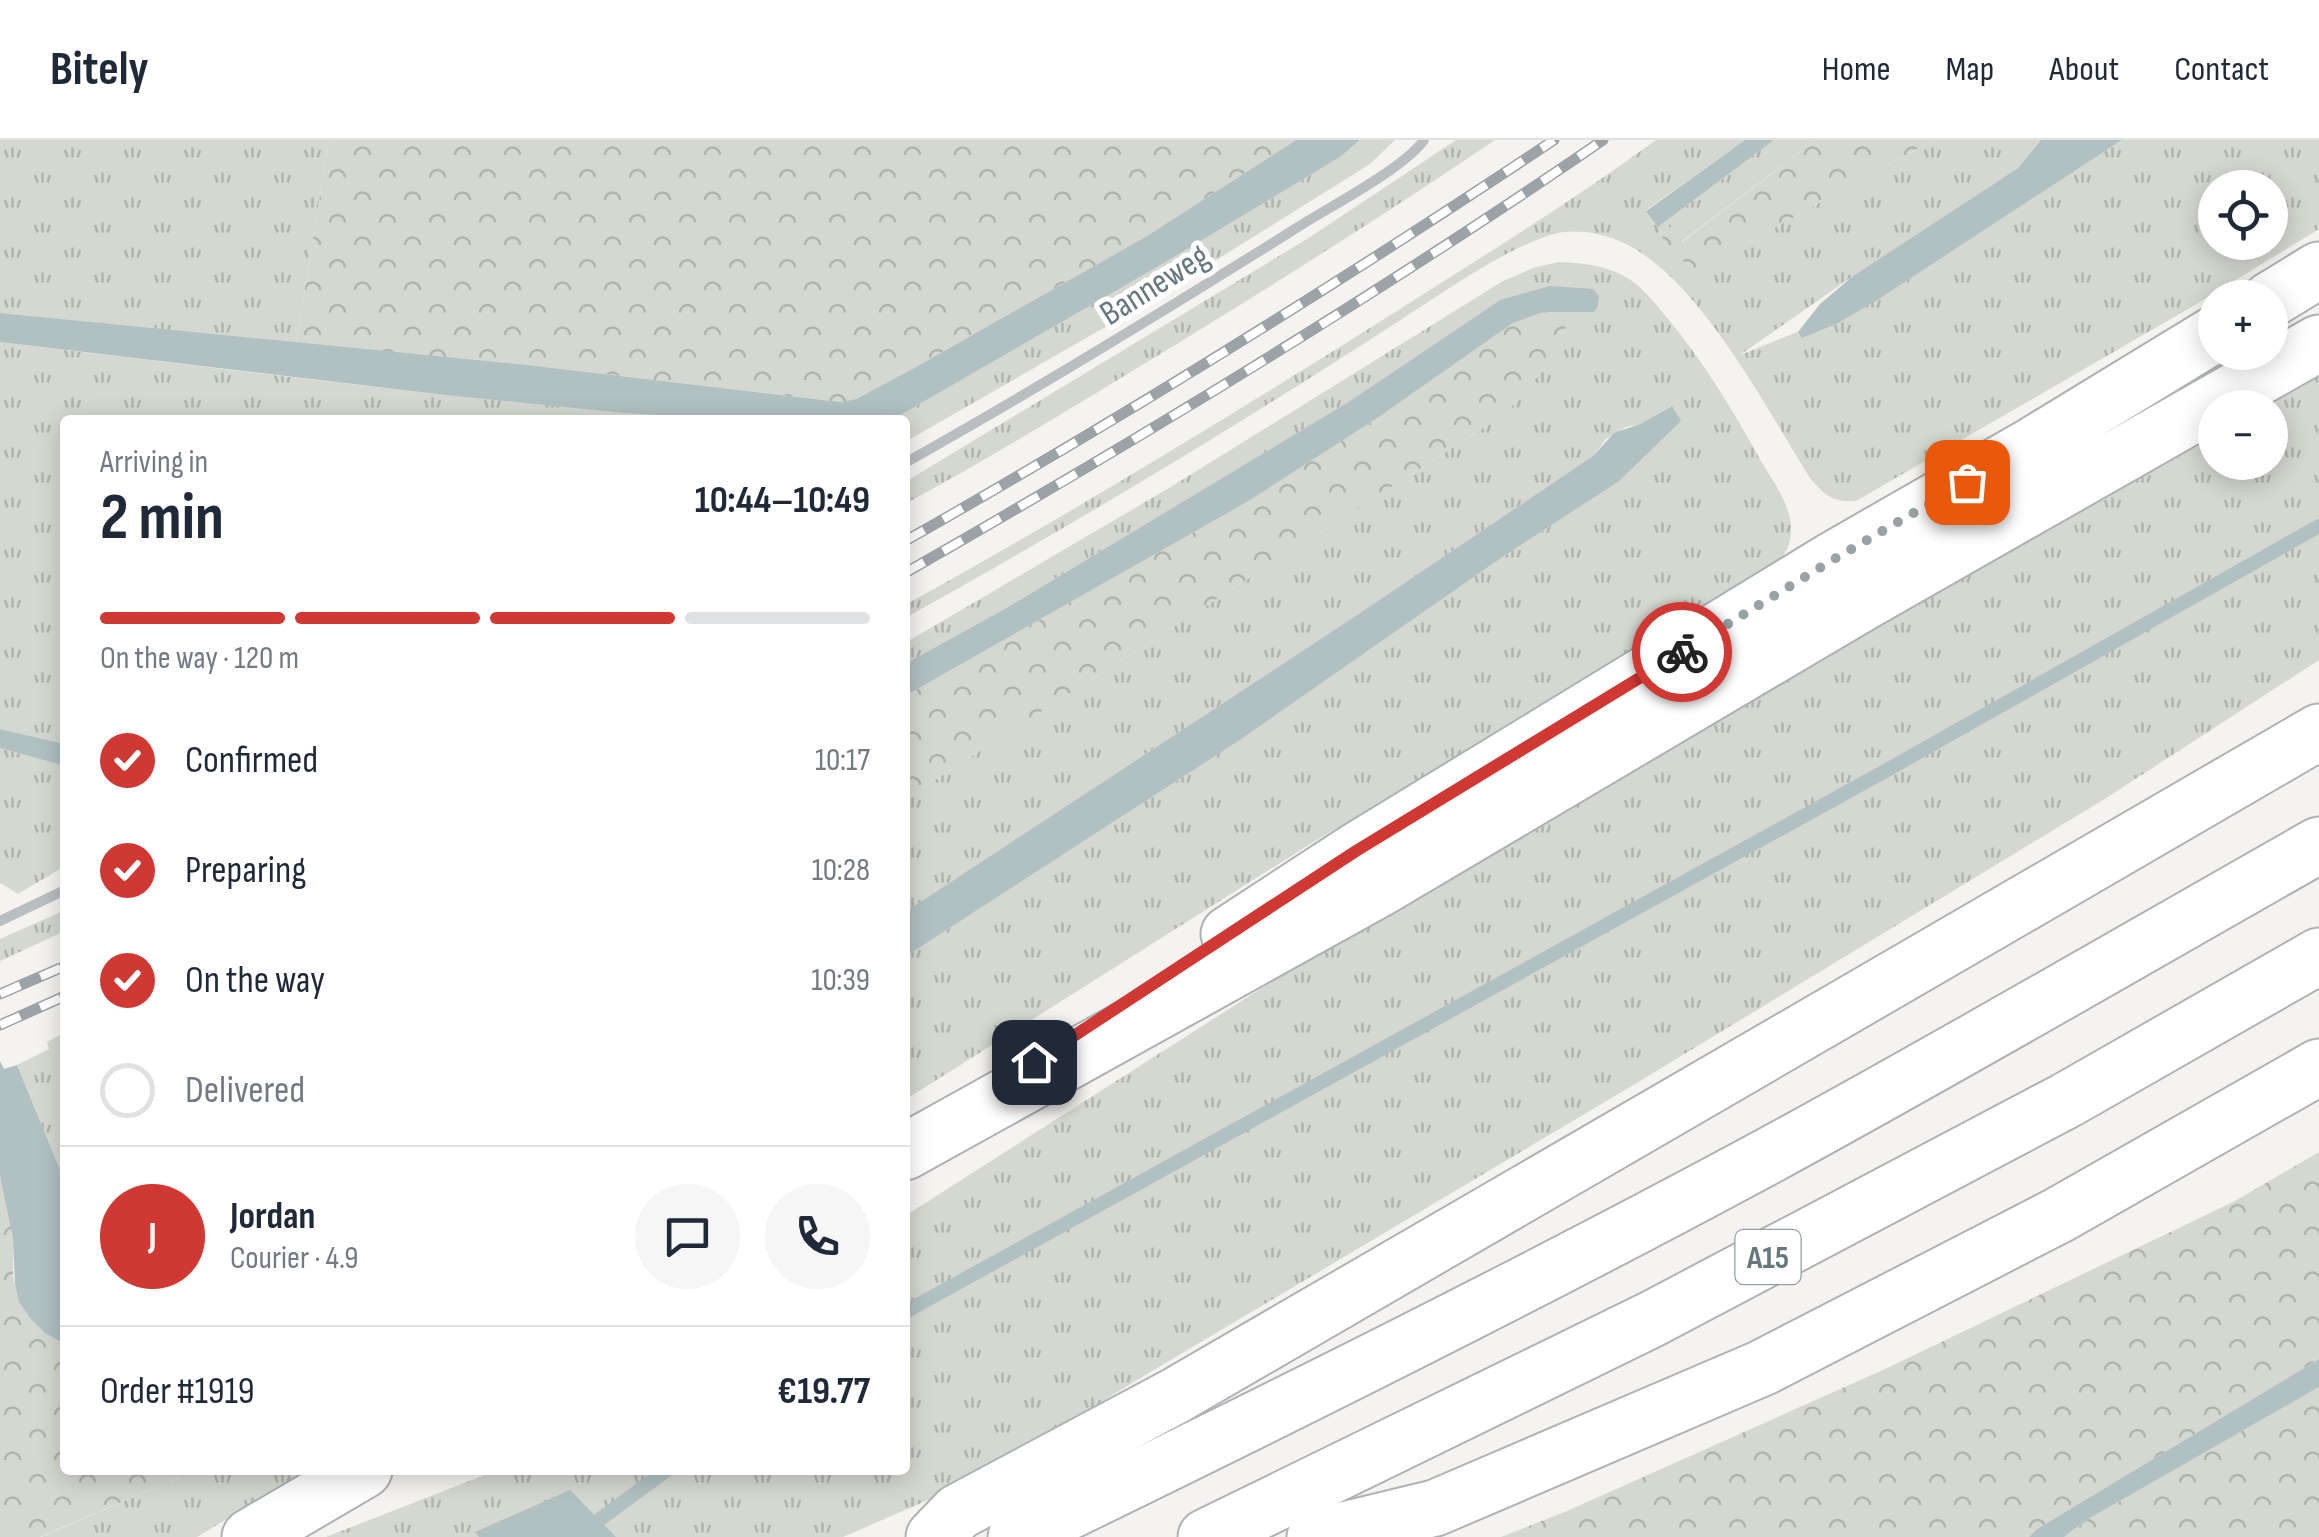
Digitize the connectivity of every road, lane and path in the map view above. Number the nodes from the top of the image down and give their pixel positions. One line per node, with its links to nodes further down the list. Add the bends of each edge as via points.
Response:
1 (1424, 140): 6 (street, Banneweg, via 1398,164 1256,253)
2 (2319, 270): 3 (main road)
3 (2288, 289)
4 (2198, 344): 13 (main road, via 1372,841)
5 (2319, 344): 14 (main road, via 1377,890)
6 (910, 459)
7 (2319, 732): 17 (main road, via 1175,1396 958,1512)
8 (2319, 845): 18 (main road, A15, via 1604,1244)
9 (60, 892): 10 (street)
10 (0, 921)
11 (2319, 956): 19 (main road, A15, via 2066,1100 1669,1310)
12 (2319, 1067): 20 (main road, via 2059,1215 1762,1368 1435,1508)
13 (910, 1146)
14 (910, 1146)
15 (355, 1475): 16 (main road)
16 (250, 1537)
17 (934, 1537)
18 (1016, 1537)
19 (1206, 1537)
20 (1315, 1537)

